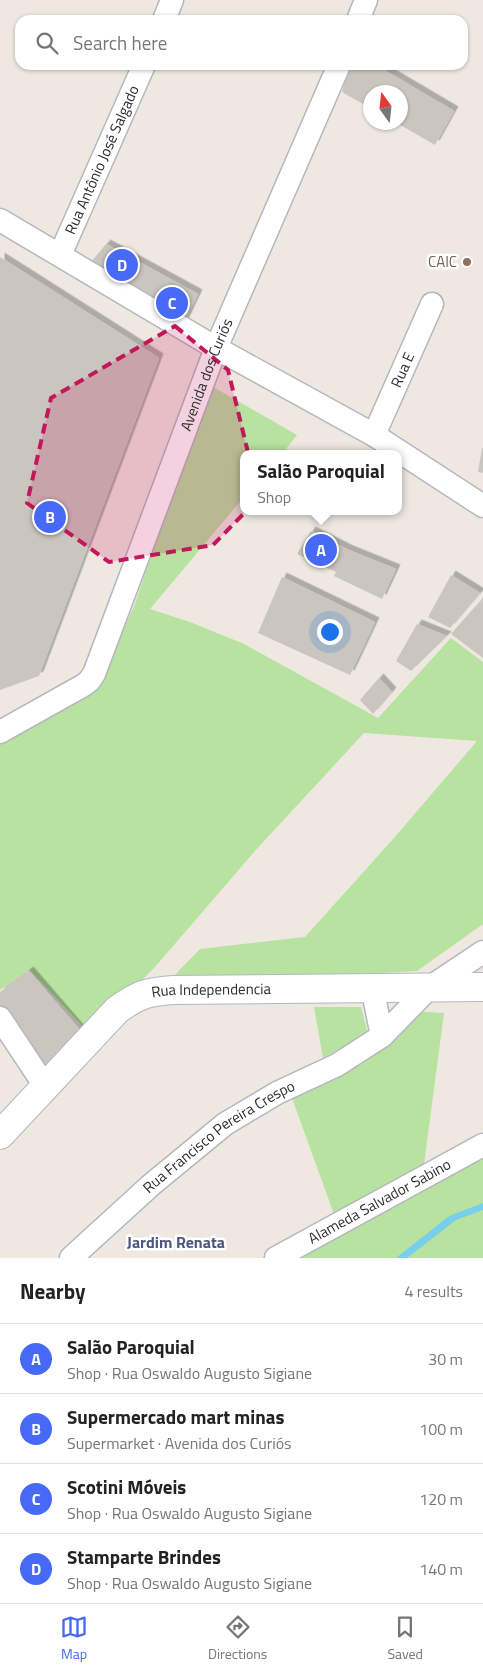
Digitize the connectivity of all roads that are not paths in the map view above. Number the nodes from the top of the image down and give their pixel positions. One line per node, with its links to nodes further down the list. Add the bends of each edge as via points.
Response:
1 (172, 0): 3 (street)
2 (366, 0): 4 (street)
3 (166, 15)
4 (360, 15)
5 (142, 70): 8 (street, Rua Antônio José Salgado)
6 (337, 70): 10 (street, Avenida dos Curiós)
7 (0, 220): 8 (street)
8 (60, 255): 10 (street)
9 (432, 304): 11 (street, Rua E)
10 (216, 348): 11 (street); 15 (street, Avenida dos Curiós, via 94,674 84,685)
11 (374, 435): 12 (street)
12 (397, 450)
13 (402, 453): 14 (street)
14 (483, 506)
15 (0, 732)
16 (483, 952): 19 (street, Rua Francisco Pereira Crespo)
17 (372, 987): 19 (street, Rua Independencia); 21 (street); 22 (street, Rua Independencia, via 152,992 134,998 117,1010)
18 (483, 987): 19 (street, Rua Independencia)
19 (429, 988): 21 (street, Rua Francisco Pereira Crespo)
20 (0, 1018): 22 (street)
21 (382, 1036): 25 (street, Rua Francisco Pereira Crespo, via 225,1124)
22 (45, 1086): 23 (street, Rua Independencia)
23 (0, 1135)
24 (483, 1145): 26 (street, Alameda Salvador Sabino)
25 (70, 1258)
26 (276, 1258)

